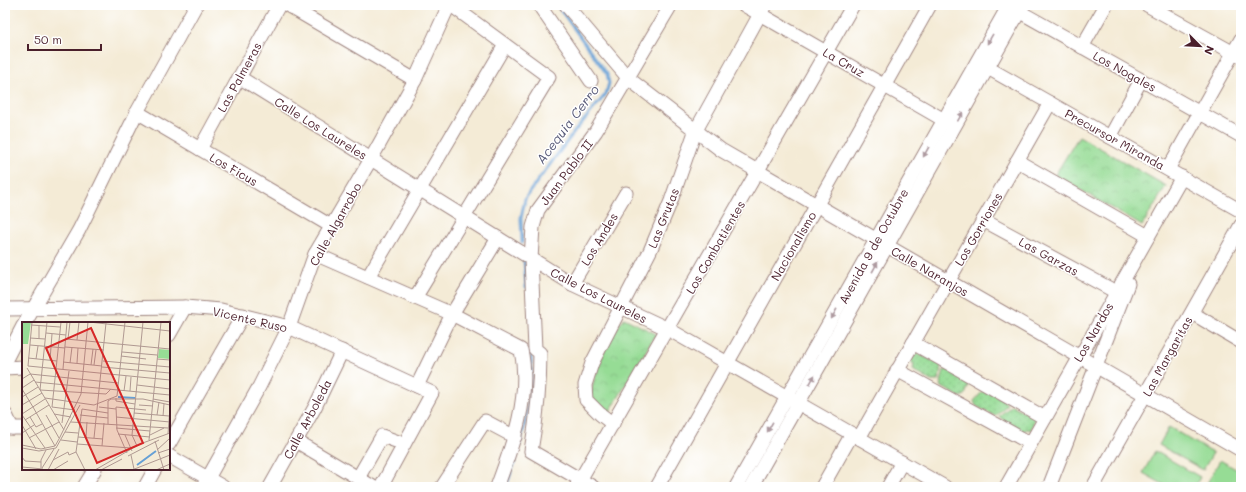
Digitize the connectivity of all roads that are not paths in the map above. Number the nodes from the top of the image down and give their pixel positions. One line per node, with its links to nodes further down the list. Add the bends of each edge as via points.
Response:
1 (196, 5): 28 (street)
2 (279, 5): 21 (street, Las Palmeras)
3 (287, 5): 23 (street)
4 (450, 5): 16 (street); 23 (street, Calle Algarrobo)
5 (539, 5): 25 (street)
6 (671, 5): 22 (street, Juan Pablo II)
7 (744, 5): 14 (street, La Cruz)
8 (853, 5): 18 (street, Los Combatientes)
9 (930, 5): 26 (street, Nacionalismo)
10 (1106, 5): 17 (street)
11 (1147, 5): 19 (street)
12 (1014, 6): 17 (street, Los Nogales); 20 (street, Avenida 9 de Octubre); 30 (street, Avenida 9 de Octubre, one-way to 30)
13 (574, 8): 22 (street, Calle Naranjos)
14 (762, 10): 18 (street, La Cruz); 31 (street, Las Grutas)
15 (1241, 39): 19 (street)
16 (505, 45): 41 (street); 45 (street, via 549,77)
17 (1082, 47): 24 (street, Los Nogales)
18 (826, 52): 26 (street, La Cruz); 38 (street, Los Combatientes)
19 (1237, 55): 29 (street)
20 (988, 68): 27 (street, Precursor Miranda); 52 (street, Avenida 9 de Octubre, one-way to 20)
21 (239, 77): 34 (street, Las Palmeras); 35 (street, Calle Los Laureles)
22 (629, 79): 31 (street, Calle Naranjos); 54 (street, Juan Pablo II, via 596,131 538,210)
23 (415, 80): 35 (street, Calle Algarrobo)
24 (1141, 80): 29 (street, Los Nogales); 33 (street)
25 (591, 81)
26 (885, 86): 30 (street, La Cruz); 43 (street, Nacionalismo)
27 (1050, 103): 33 (street, Precursor Miranda); 36 (street, Los Gorriones)
28 (137, 112): 34 (street, Los Ficus); 62 (street, via 79,230)
29 (1200, 113): 32 (street, Los Nogales); 37 (street)
30 (944, 120): 52 (street, Avenida 9 de Octubre, one-way to 52)
31 (695, 132): 38 (street, Calle Naranjos); 61 (street, Las Grutas, via 650,251)
32 (1241, 136)
33 (1110, 137): 37 (street, Precursor Miranda)
34 (200, 149): 48 (street, Los Ficus)
35 (371, 159): 41 (street, Calle Los Laureles); 48 (street, Calle Algarrobo)
36 (1017, 161): 46 (street, Los Gorriones); 49 (street)
37 (1168, 169): 39 (street, Precursor Miranda)
38 (758, 172): 43 (street, Calle Naranjos); 70 (street, Los Combatientes)
39 (1182, 177): 44 (street, Precursor Miranda); 49 (street, Los Nardos)
40 (1166, 186): 118 (street)
41 (420, 190): 45 (street, Calle Los Laureles); 55 (street)
42 (626, 193): 57 (street, Los Andes)
43 (816, 205): 52 (street, Calle Naranjos); 77 (street, Nacionalismo)
44 (1241, 211)
45 (465, 218): 50 (street, Calle Los Laureles); 59 (street)
46 (983, 220): 56 (street, Los Gorriones); 58 (street, Las Garzas)
47 (1241, 225): 51 (street, Las Margaritas)
48 (331, 226): 53 (street, Calle Algarrobo)
49 (1148, 236): 58 (street, Los Nardos)
50 (498, 238): 54 (street, Calle Los Laureles); 65 (street)
51 (1238, 239): 64 (street, Las Margaritas)
52 (881, 243): 56 (street, Calle Naranjos); 83 (street, Avenida 9 de Octubre)
53 (315, 254): 55 (street); 68 (street, Calle Algarrobo)
54 (525, 255): 57 (street, Calle Los Laureles); 101 (street, Juan Pablo II, via 535,349 540,353 538,412 531,451)
55 (368, 277): 59 (street)
56 (948, 281): 73 (street, Los Gorriones); 75 (street, Calle Naranjos)
57 (572, 284): 61 (street, Calle Los Laureles)
58 (1116, 292): 75 (street, Los Nardos)
59 (416, 298): 65 (street)
60 (185, 307): 62 (street, Vicente Ruso); 66 (street, Vicente Ruso); 71 (street)
61 (620, 307): 70 (street, Calle Los Laureles); 86 (street, Las Grutas, via 592,363 585,385 586,400)
62 (32, 309): 63 (street, Vicente Ruso); 67 (street)
63 (5, 310)
64 (1192, 313): 72 (street); 82 (street, Las Margaritas)
65 (452, 314): 81 (street); 89 (street, via 521,350 525,383)
66 (243, 315): 68 (street, Vicente Ruso); 91 (street)
67 (26, 322)
68 (289, 326): 74 (street, Vicente Ruso); 100 (street, Calle Algarrobo)
69 (22, 328): 76 (street)
70 (668, 329): 77 (street, Calle Los Laureles); 86 (street, Los Combatientes)
71 (170, 334)
72 (1241, 342)
73 (913, 343): 80 (street, Los Gorriones); 85 (street)
74 (342, 351): 81 (street, Vicente Ruso); 90 (street, Calle Arboleda)
75 (1079, 357): 82 (street, Calle Naranjos); 85 (street, Los Nardos)
76 (5, 361)
77 (727, 362): 83 (street, Calle Los Laureles); 111 (street, Nacionalismo)
78 (22, 367): 79 (street)
79 (5, 368)
80 (897, 370): 88 (street, Los Gorriones); 92 (street)
81 (417, 386): 93 (street, Vicente Ruso, via 432,393)
82 (1146, 395): 94 (street, Calle Naranjos); 119 (street, Las Margaritas)
83 (793, 400): 88 (street, Calle Los Laureles); 112 (street, Avenida 9 de Octubre, one-way to 112); 113 (street, Avenida 9 de Octubre)
84 (6, 415): 87 (street)
85 (1045, 418): 92 (street, Los Nardos)
86 (613, 424): 101 (street, Los Combatientes)
87 (13, 428)
88 (855, 436): 96 (street, Calle Los Laureles); 114 (street, Los Gorriones)
89 (515, 437): 108 (street, via 484,421); 109 (street)
90 (296, 441): 99 (street); 105 (street, Calle Arboleda)
91 (170, 442)
92 (1030, 443): 117 (street, Los Nardos)
93 (404, 444): 99 (street, via 382,436); 107 (street)
94 (1241, 450)
95 (170, 457): 100 (street)
96 (902, 462): 115 (street); 116 (street, Calle Los Laureles)
97 (93, 470): 102 (street)
98 (154, 470): 103 (street)
99 (358, 478): 106 (street)
100 (206, 483): 104 (street)
101 (578, 484): 110 (street)
102 (84, 487)
103 (145, 487)
104 (223, 487)
105 (270, 487)
106 (373, 487)
107 (380, 487)
108 (442, 487)
109 (497, 487)
110 (593, 487)
111 (657, 487)
112 (736, 487)
113 (751, 487)
114 (822, 487)
115 (888, 487)
116 (945, 487)
117 (1006, 487)
118 (1049, 487)
119 (1093, 487)

